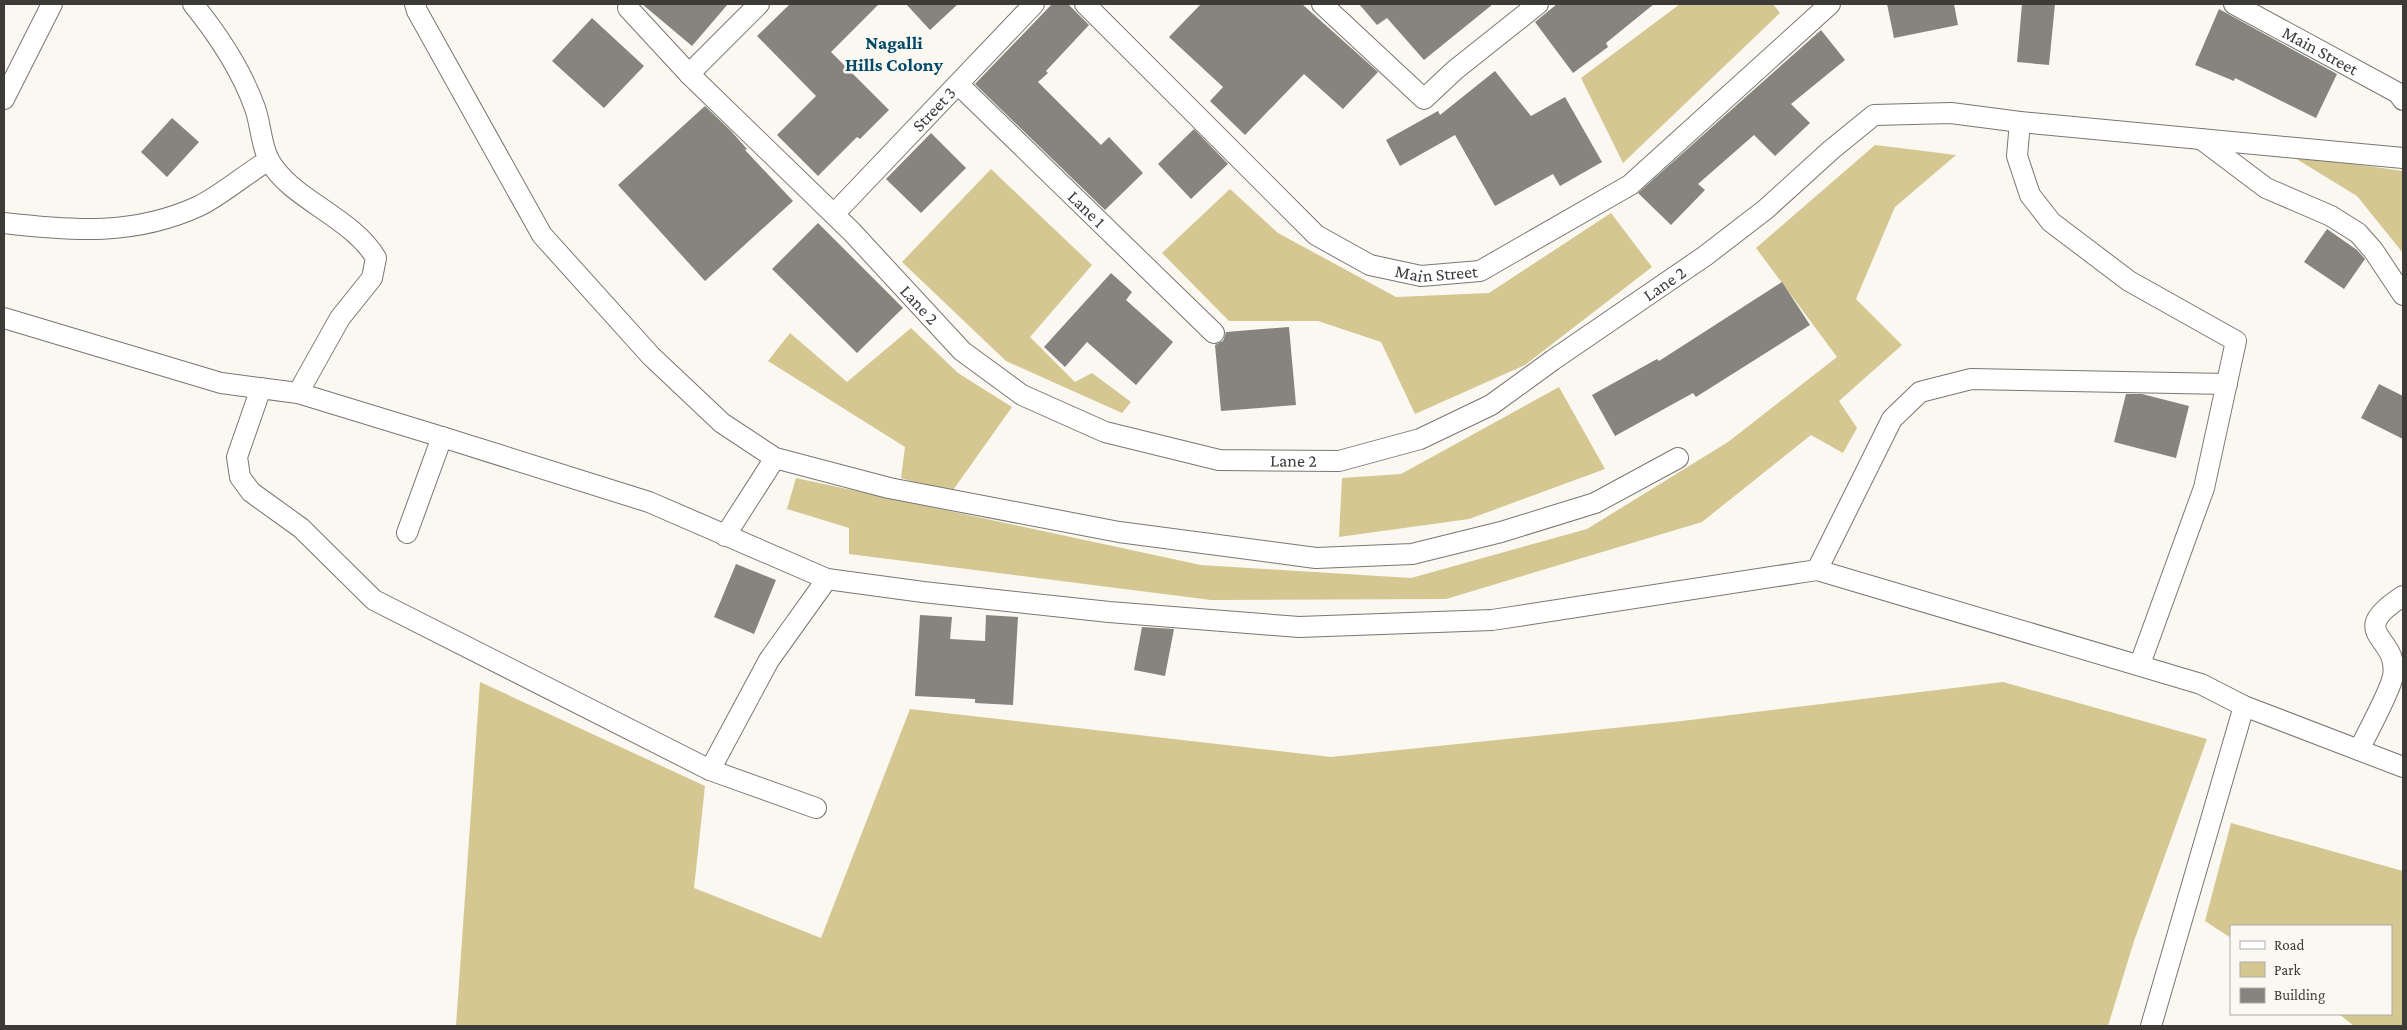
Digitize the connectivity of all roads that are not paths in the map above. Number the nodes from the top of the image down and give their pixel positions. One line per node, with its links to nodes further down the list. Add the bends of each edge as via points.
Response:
1 (52, 4): 14 (street)
2 (193, 4): 19 (street, via 216,32 240,72 256,110)
3 (415, 4): 29 (street, via 542,235 658,362 722,423)
4 (759, 4): 12 (street)
5 (1034, 4): 13 (street, Street 3)
6 (1085, 4): 9 (street, Main Street, via 1316,235 1370,265 1421,276 1480,271 1630,185)
7 (1322, 4): 8 (street, via 1424,99)
8 (1538, 4)
9 (1830, 4)
10 (2234, 4): 15 (street, Main Street, via 2398,93)
11 (628, 8): 12 (street, Lane 2)
12 (689, 74): 20 (street, Lane 2)
13 (959, 85): 20 (street, Street 3); 24 (street, Lane 1)
14 (4, 99)
15 (2403, 100)
16 (2020, 122): 17 (street, Lane 2); 20 (street, Lane 2, via 1951,113 1874,115 1766,209 1704,256 1491,405 1420,439 1339,461 1219,460 1105,432 1022,395 962,351); 25 (street, via 2017,156 2030,194 2051,222 2129,281 2236,341)
17 (2201, 139): 18 (street, Lane 2); 22 (street, via 2266,188 2331,216 2358,233)
18 (2403, 158)
19 (269, 160): 21 (street, via 200,206 150,224 94,230); 27 (street, via 285,180 367,242 376,258 372,278 340,318)
20 (834, 214)
21 (4, 223)
22 (2403, 295)
23 (4, 318): 26 (street, via 220,383)
24 (1214, 333)
25 (2227, 384): 33 (street, via 1971,379 1920,392 1892,419); 36 (street, via 2204,488)
26 (261, 388): 27 (street); 40 (street, via 237,457 240,477 251,492 301,528 374,600)
27 (298, 392): 28 (street)
28 (442, 436): 31 (street); 32 (street, via 649,502)
29 (775, 458): 30 (street, via 890,488 1110,530 1316,558 1412,554 1501,532 1595,503); 32 (street)
30 (1678, 458)
31 (407, 534)
32 (725, 536): 34 (street)
33 (1817, 570): 34 (street, via 1492,620 1299,628 1070,608); 36 (street)
34 (827, 579): 40 (street, via 769,660)
35 (2403, 596): 38 (street, via 2382,610 2376,621 2377,635 2394,663 2393,678)
36 (2140, 664): 37 (street, via 2201,684)
37 (2244, 706): 38 (street); 42 (street)
38 (2359, 750): 39 (street)
39 (2403, 767)
40 (710, 770): 41 (street)
41 (816, 808)
42 (2151, 1026)

